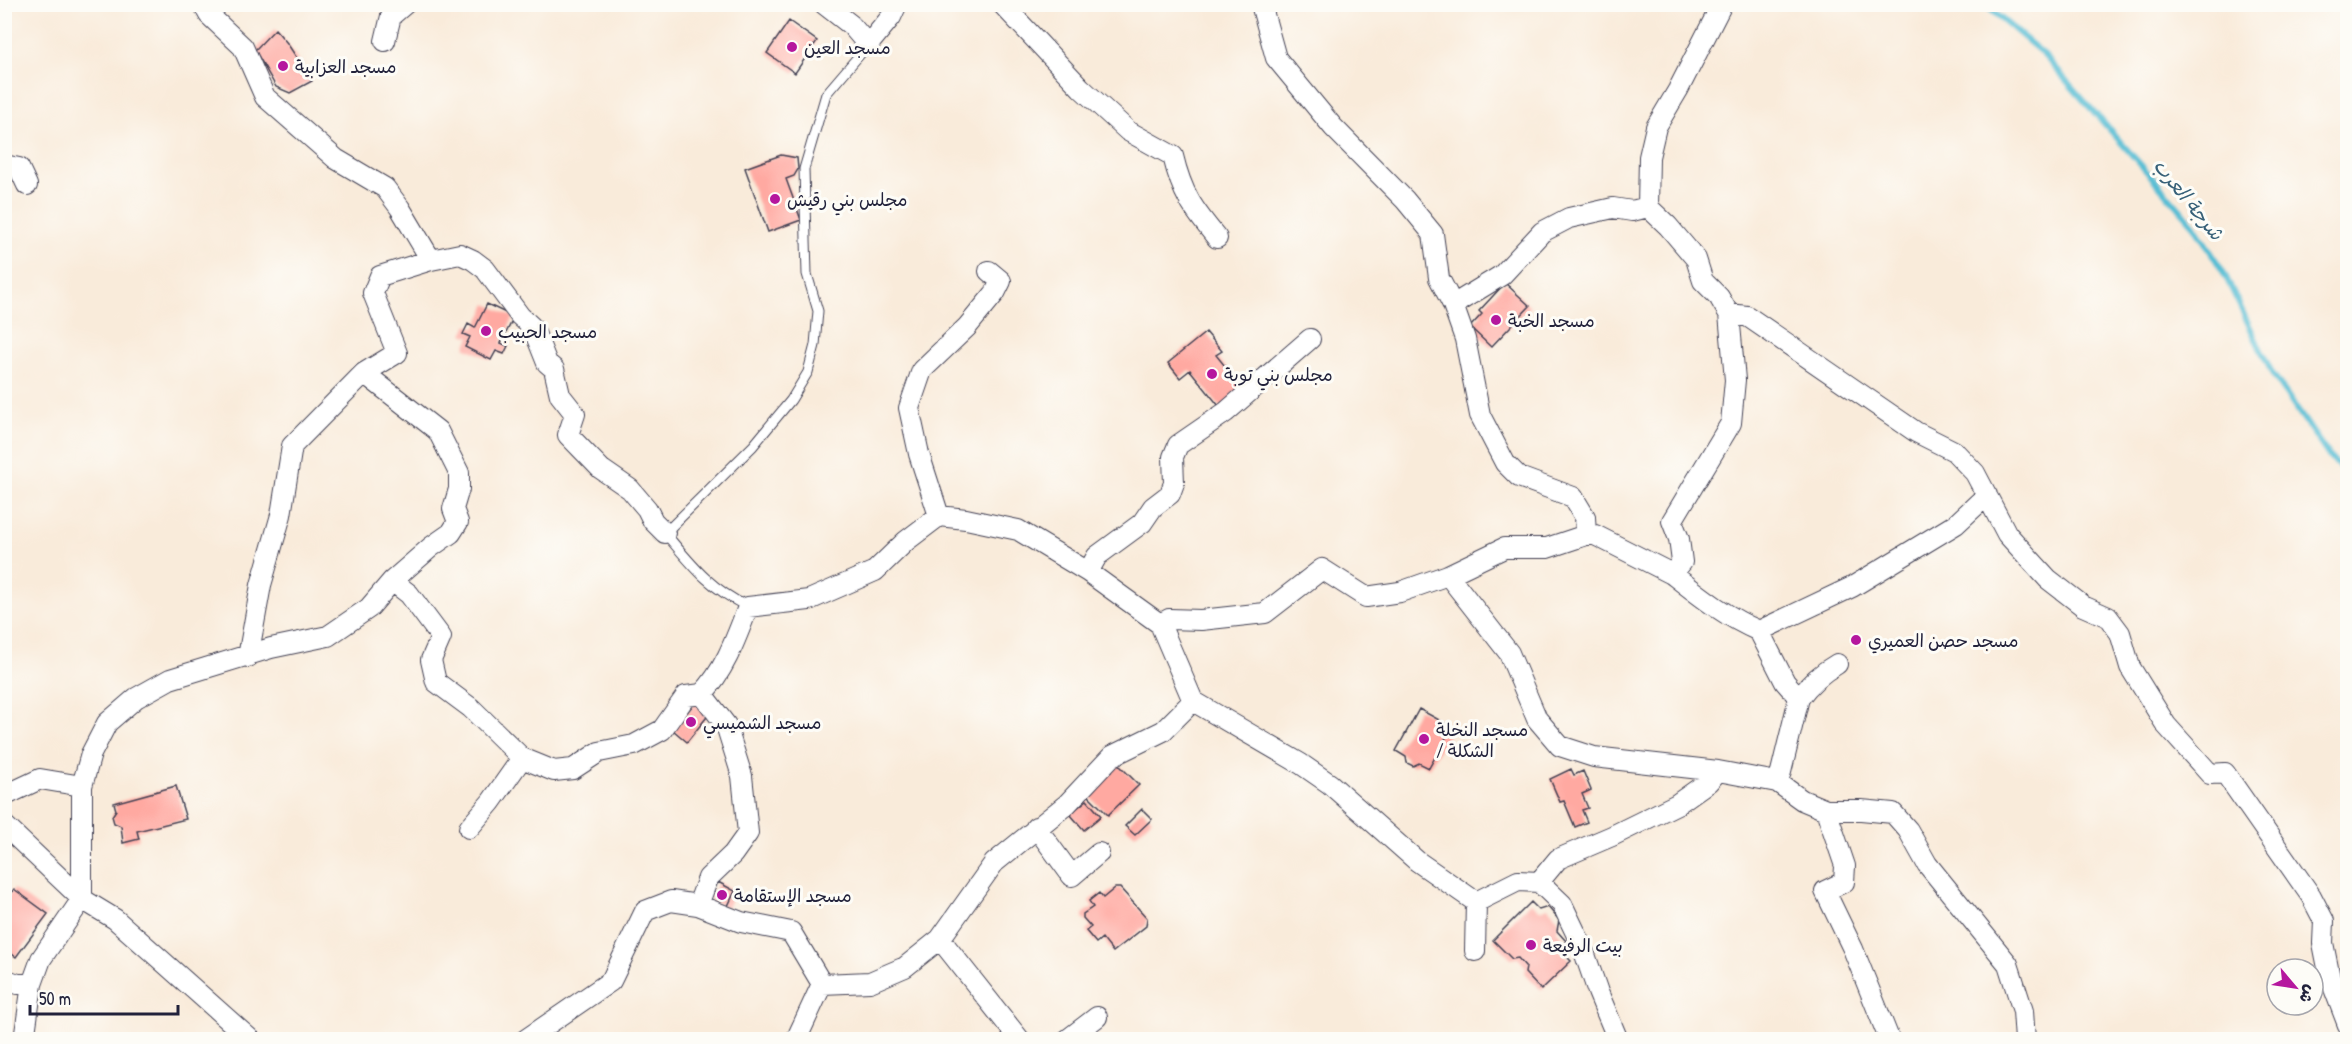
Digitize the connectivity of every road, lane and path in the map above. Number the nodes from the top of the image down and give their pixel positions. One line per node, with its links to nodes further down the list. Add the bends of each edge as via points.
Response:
1 (204, 4): 14 (street, via 209,15 243,47 265,97 336,159 385,188)
2 (405, 4): 8 (street, via 391,16)
3 (824, 4): 9 (street, via 851,25)
4 (897, 4): 9 (street)
5 (1002, 4): 13 (street, via 1081,88 1128,131 1173,156 1191,207)
6 (1261, 4): 16 (street, via 1276,58 1333,127 1406,200 1433,234 1439,278)
7 (1722, 4): 12 (street, via 1656,127 1649,157)
8 (385, 41)
9 (868, 45): 22 (lane, via 826,94 804,169 807,274 818,311 808,372 791,400 753,446)
10 (4, 165): 11 (street, via 19,168)
11 (27, 185)
12 (1648, 207): 16 (street, via 1632,211 1613,208 1569,218 1542,232 1502,275); 17 (street, via 1696,259 1702,281 1719,297)
13 (1217, 238)
14 (431, 260): 19 (street, via 380,276 374,293 397,353); 22 (street, via 460,254 485,269 533,328 547,363 554,369 561,395 575,414 568,435 601,469 630,489)
15 (989, 272): 21 (street, via 1001,281 995,292 967,327 922,370 909,408)
16 (1453, 305): 23 (street, via 1465,339 1480,415 1505,463 1519,477 1573,497 1585,518)
17 (1729, 314): 20 (street, via 1747,316 1916,432 1954,451 1975,473); 25 (street, via 1735,380 1731,423 1672,521 1682,562)
18 (1310, 339): 24 (street, via 1226,412 1178,445 1173,457 1174,483 1170,494 1153,507 1142,524 1096,556)
19 (364, 373): 27 (street, via 438,431 459,473 453,509 458,522 451,533); 31 (street, via 292,446 281,515 261,585)
20 (1988, 495): 30 (street, via 1956,524 1852,587); 56 (street, via 2007,534 2048,579 2083,606 2108,617 2120,633 2130,667 2166,725 2210,774 2225,773 2311,896 2324,921 2323,943 2330,978)
21 (939, 516): 24 (street, via 1018,530); 28 (street, via 875,571 809,600)
22 (665, 533): 28 (lane, via 705,579)
23 (1586, 536): 25 (street, via 1595,535); 26 (street, via 1547,548 1504,548)
24 (1088, 572): 29 (street)
25 (1672, 574): 30 (street, via 1707,602)
26 (1448, 575): 29 (street, via 1400,592 1366,597 1322,569 1265,613 1201,620 1168,619); 37 (street, via 1509,653 1537,719 1560,746 1594,757)
27 (392, 581): 31 (street, via 369,608 328,636); 36 (street, via 409,594 441,637 431,660 436,682 471,708)
28 (748, 607): 33 (street, via 725,663)
29 (1160, 624): 35 (street)
30 (1759, 631): 34 (street, via 1785,682)
31 (248, 657): 39 (street, via 170,679 136,698 107,723 91,754)
32 (1837, 664): 34 (street, via 1824,671)
33 (702, 694): 36 (street, via 686,696 662,730 634,745 599,752 573,769 554,771); 49 (street, via 726,725 741,776 747,833 733,854 708,878)
34 (1799, 698): 38 (street)
35 (1193, 701): 43 (street, via 1163,731 1112,756 1067,804); 48 (street, via 1302,764 1417,861)
36 (522, 758): 44 (street)
37 (1718, 771): 38 (street); 46 (street, via 1677,804 1557,859)
38 (1777, 782): 41 (street, via 1802,800)
39 (82, 786): 40 (street, via 40,779); 47 (street)
40 (4, 796)
41 (1826, 810): 64 (street, via 1845,866 1844,882 1825,891 1853,949); 65 (street, via 1893,813 1908,830 1927,864 2008,964 2023,1011)
42 (4, 825): 47 (street)
43 (1036, 827): 45 (street, via 1072,876); 50 (street, via 994,862)
44 (469, 828)
45 (1099, 853)
46 (1539, 882): 48 (street, via 1518,881); 63 (street, via 1562,904)
47 (82, 899): 53 (street, via 41,959); 58 (street, via 115,919)
48 (1476, 902): 51 (street)
49 (698, 906): 54 (street, via 741,922 791,932); 59 (street, via 671,901 645,911 611,981)
50 (940, 939): 54 (street, via 905,967 870,982); 61 (street)
51 (1474, 951)
52 (4, 979): 53 (street)
53 (32, 984): 57 (street)
54 (822, 984): 60 (street)
55 (1097, 1017): 62 (street)
56 (2348, 1025)
57 (24, 1040)
58 (251, 1040)
59 (525, 1040)
60 (796, 1040)
61 (1020, 1040)
62 (1067, 1040)
63 (1617, 1040)
64 (1887, 1040)
65 (2025, 1040)

